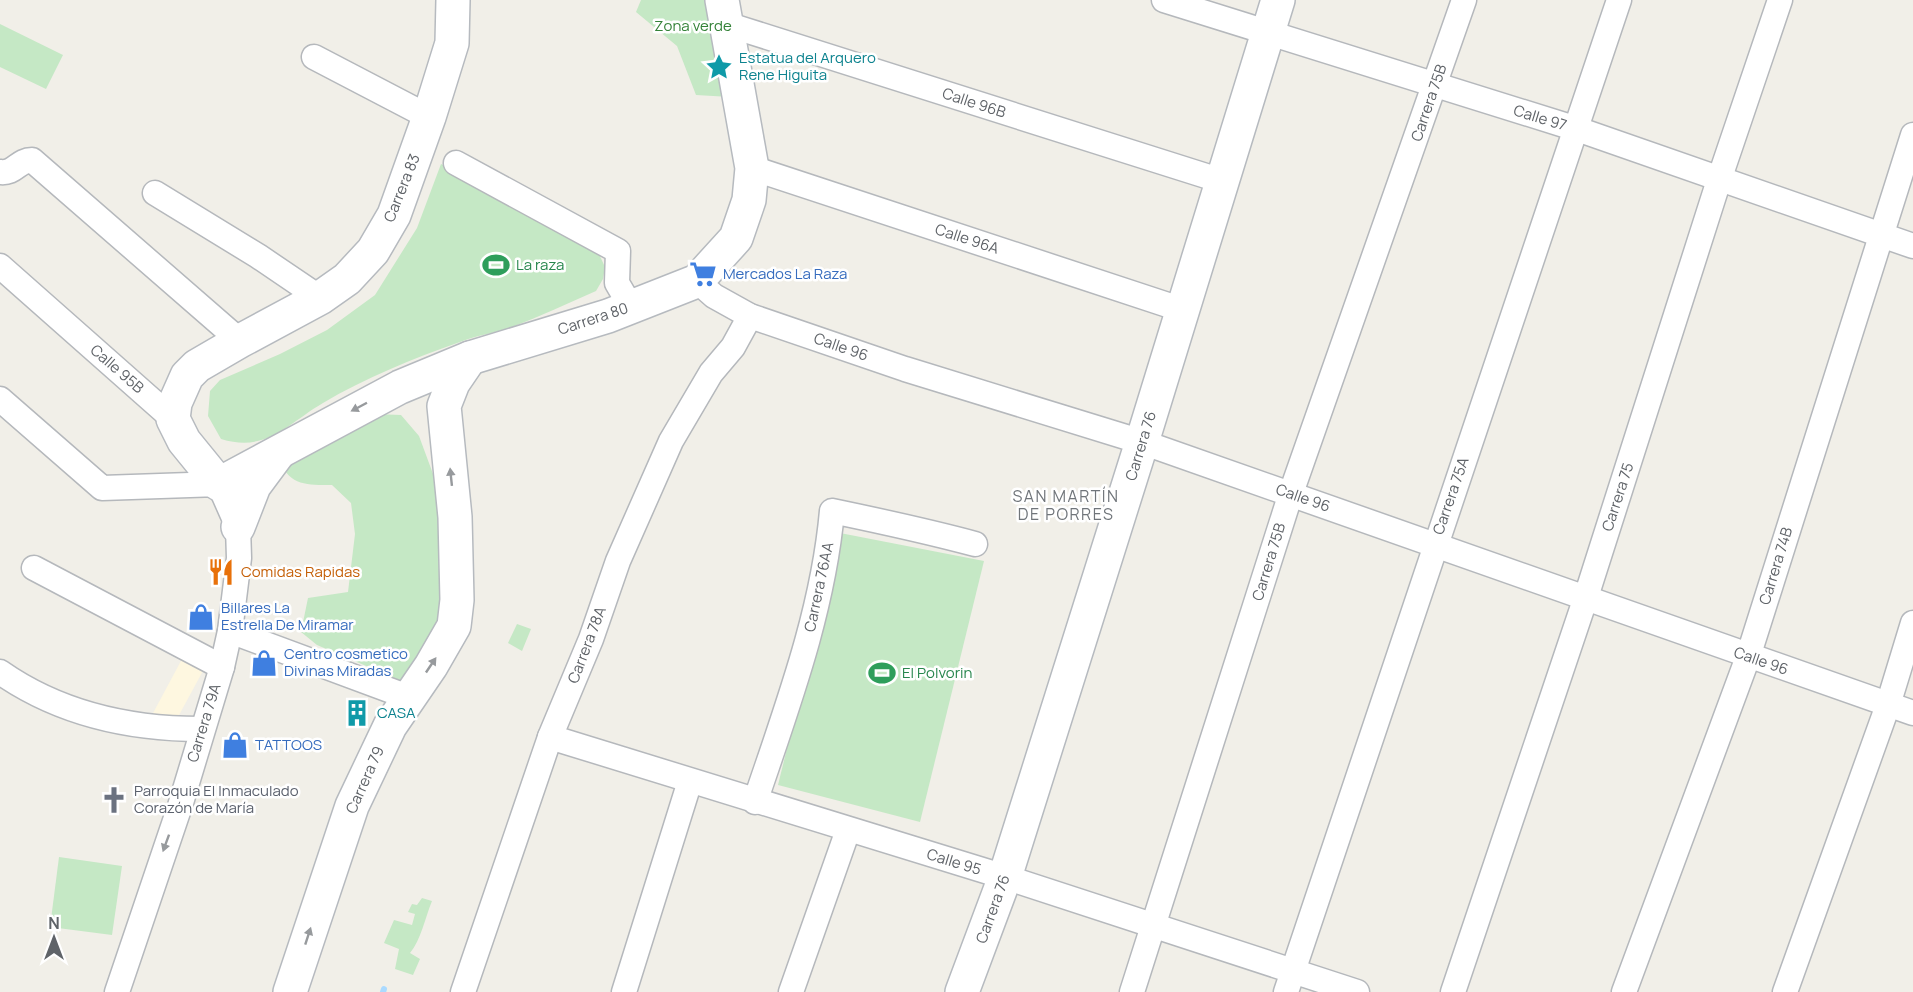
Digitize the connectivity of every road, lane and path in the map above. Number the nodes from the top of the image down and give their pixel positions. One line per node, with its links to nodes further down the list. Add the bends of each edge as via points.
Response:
1 (453, 0): 11 (street, Carrera 83, via 452,43)
2 (1164, 0): 8 (street, Calle 97)
3 (1278, 0): 8 (street, Carrera 76)
4 (1464, 0): 10 (street, Carrera 75B)
5 (1619, 0): 12 (street, Carrera 75A)
6 (1780, 0): 17 (street, Carrera 75)
7 (724, 12): 15 (street, Carrera 80); 18 (street, Calle 96B)
8 (1265, 34): 10 (street, Calle 97); 18 (street, Carrera 76)
9 (314, 57): 11 (street)
10 (1435, 87): 12 (street, Calle 97); 37 (street, Carrera 75B)
11 (429, 117): 24 (street, Carrera 83, via 394,215 373,251 347,279)
12 (1577, 129): 17 (street, Calle 97); 40 (street, Carrera 75A)
13 (1913, 135): 20 (street, Carrera 74B)
14 (456, 163): 25 (street, via 618,251 617,283)
15 (752, 168): 23 (street, Carrera 80, via 749,200 736,238); 26 (street, Calle 96A)
16 (0, 172): 28 (street, via 14,170 25,160 32,160)
17 (1720, 177): 20 (street, Calle 97); 42 (street, Carrera 75)
18 (1222, 181): 26 (street, Carrera 76)
19 (155, 193): 24 (street)
20 (1880, 233): 21 (street, Calle 97); 45 (street, Carrera 74B)
21 (1913, 246)
22 (0, 266): 32 (street, Calle 95B)
23 (697, 281): 25 (street, Carrera 80); 27 (street, Calle 96, via 714,296)
24 (320, 298): 28 (street, Carrera 83)
25 (631, 307): 29 (street, Carrera 80)
26 (1183, 310): 34 (street, Carrera 76)
27 (750, 316): 34 (street, Calle 96, via 905,369); 52 (street, Carrera 78A, via 733,347 711,373 659,466)
28 (240, 341): 32 (street, Carrera 83, via 187,376 175,403)
29 (470, 357): 30 (street, Carrera 80); 33 (street, Carrera 79, via 453,382 444,406)
30 (400, 387): 33 (street); 35 (street, Carrera 80, one-way to 35)
31 (0, 399): 36 (street, via 102,488)
32 (178, 430): 35 (street, via 210,454 225,458); 36 (street, Calle 95B)
33 (446, 437): 48 (street, Carrera 79, one-way to 33, via 449,638 457,613)
34 (1142, 442): 37 (street, Calle 96); 56 (street, Carrera 76)
35 (279, 451): 36 (street, Carrera 80); 38 (street, via 254,486)
36 (219, 484): 38 (street, Carrera 79A)
37 (1291, 493): 40 (street, Calle 96); 57 (street, Carrera 75B)
38 (238, 527): 44 (street, Carrera 79A, via 240,558)
39 (975, 544): 54 (street, Carrera 76AA, via 832,511 828,551 802,663)
40 (1434, 544): 42 (street, Calle 96); 58 (street, Carrera 75A)
41 (34, 568): 46 (street)
42 (1586, 597): 45 (street, Calle 96); 68 (street, Carrera 75)
43 (1913, 623): 49 (street)
44 (230, 631): 46 (street, Carrera 79A); 48 (street)
45 (1748, 657): 49 (street, Calle 96); 69 (street, Carrera 74B)
46 (222, 667): 51 (street, Carrera 79A)
47 (0, 672): 51 (street, via 26,691 106,721 158,729)
48 (408, 697): 60 (street, Carrera 79, one-way to 48, via 352,806)
49 (1888, 705): 50 (street, Calle 96); 70 (street)
50 (1913, 713)
51 (201, 729): 59 (street, Carrera 79A, one-way to 59, via 180,806)
52 (550, 737): 53 (street, Calle 95); 61 (street, Carrera 78A)
53 (690, 781): 54 (street, Calle 95); 62 (street)
54 (755, 802): 55 (street, Calle 95)
55 (848, 830): 56 (street, Calle 95); 63 (street)
56 (1005, 877): 57 (street, Calle 95); 64 (street, Carrera 76)
57 (1155, 925): 58 (street, Calle 95); 65 (street, Carrera 75B)
58 (1293, 969): 66 (street, Carrera 75A); 67 (street, Calle 95)
59 (117, 992)
60 (290, 992)
61 (463, 992)
62 (624, 992)
63 (790, 992)
64 (962, 992)
65 (1132, 992)
66 (1286, 992)
67 (1357, 992)
68 (1453, 992)
69 (1624, 992)
70 (1785, 992)

